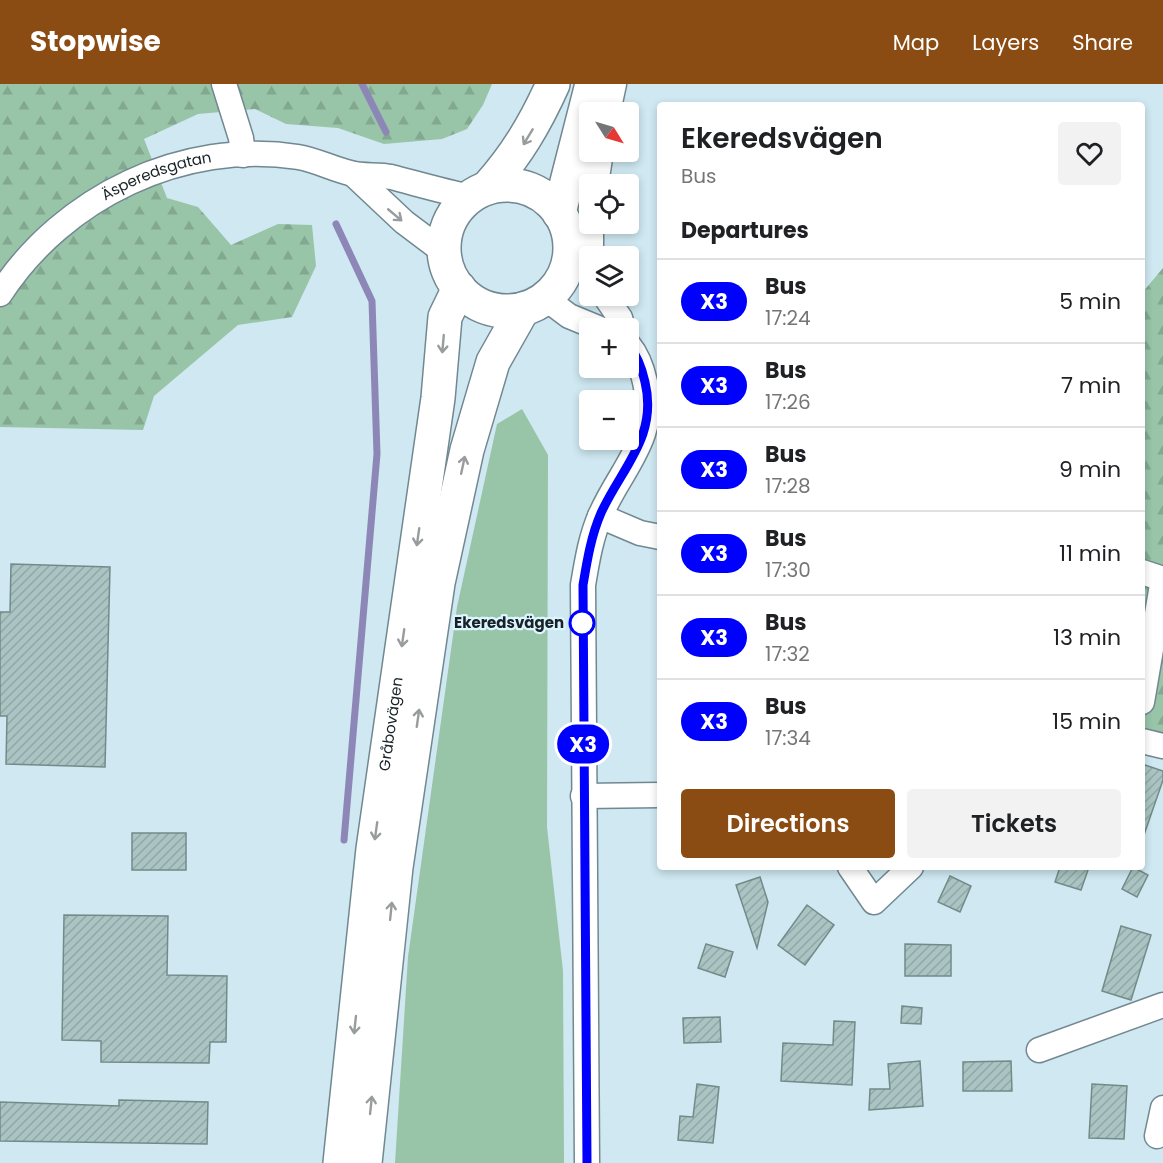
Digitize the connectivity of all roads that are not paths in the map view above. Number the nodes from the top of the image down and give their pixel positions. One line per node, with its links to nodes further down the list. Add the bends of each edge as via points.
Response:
1 (224, 84): 6 (street)
2 (553, 84): 8 (main road, one-way to 8, via 530,134 511,162)
3 (592, 84): 9 (main road)
4 (614, 84): 5 (street)
5 (610, 102)
6 (243, 155): 7 (street, Äsperedsgatan, via 298,158); 12 (street, Äsperedsgatan, via 195,158 105,195 76,213 29,255)
7 (352, 174): 8 (street, Äsperedsgatan); 10 (street, Äsperedsgatan, one-way to 10)
8 (478, 193): 9 (main road, via 507,186 527,189 551,203); 10 (main road, via 450,221)
9 (578, 234): 13 (main road, via 565,272)
10 (444, 252): 11 (main road)
11 (459, 288): 13 (main road, via 488,308 512,311); 31 (main road, Gråbovägen, one-way to 31, via 446,317 374,849)
12 (0, 294)
13 (534, 303): 14 (street); 32 (main road, Gråbovägen, one-way to 13, via 396,867 438,583 467,450 490,373 505,338)
14 (579, 320)
15 (639, 363): 16 (street, via 649,404 646,429)
16 (600, 516): 17 (street); 24 (street, via 583,585)
17 (657, 536)
18 (1145, 573): 19 (street)
19 (1163, 579): 20 (street)
20 (1145, 684)
21 (1145, 742): 22 (street)
22 (1163, 746)
23 (657, 795): 24 (street)
24 (583, 796): 33 (street)
25 (852, 870): 26 (street, via 874,902)
26 (907, 870)
27 (1163, 1005): 28 (street)
28 (1039, 1050)
29 (1163, 1108): 30 (street)
30 (1157, 1136)
31 (340, 1163)
32 (365, 1163)
33 (587, 1163)

